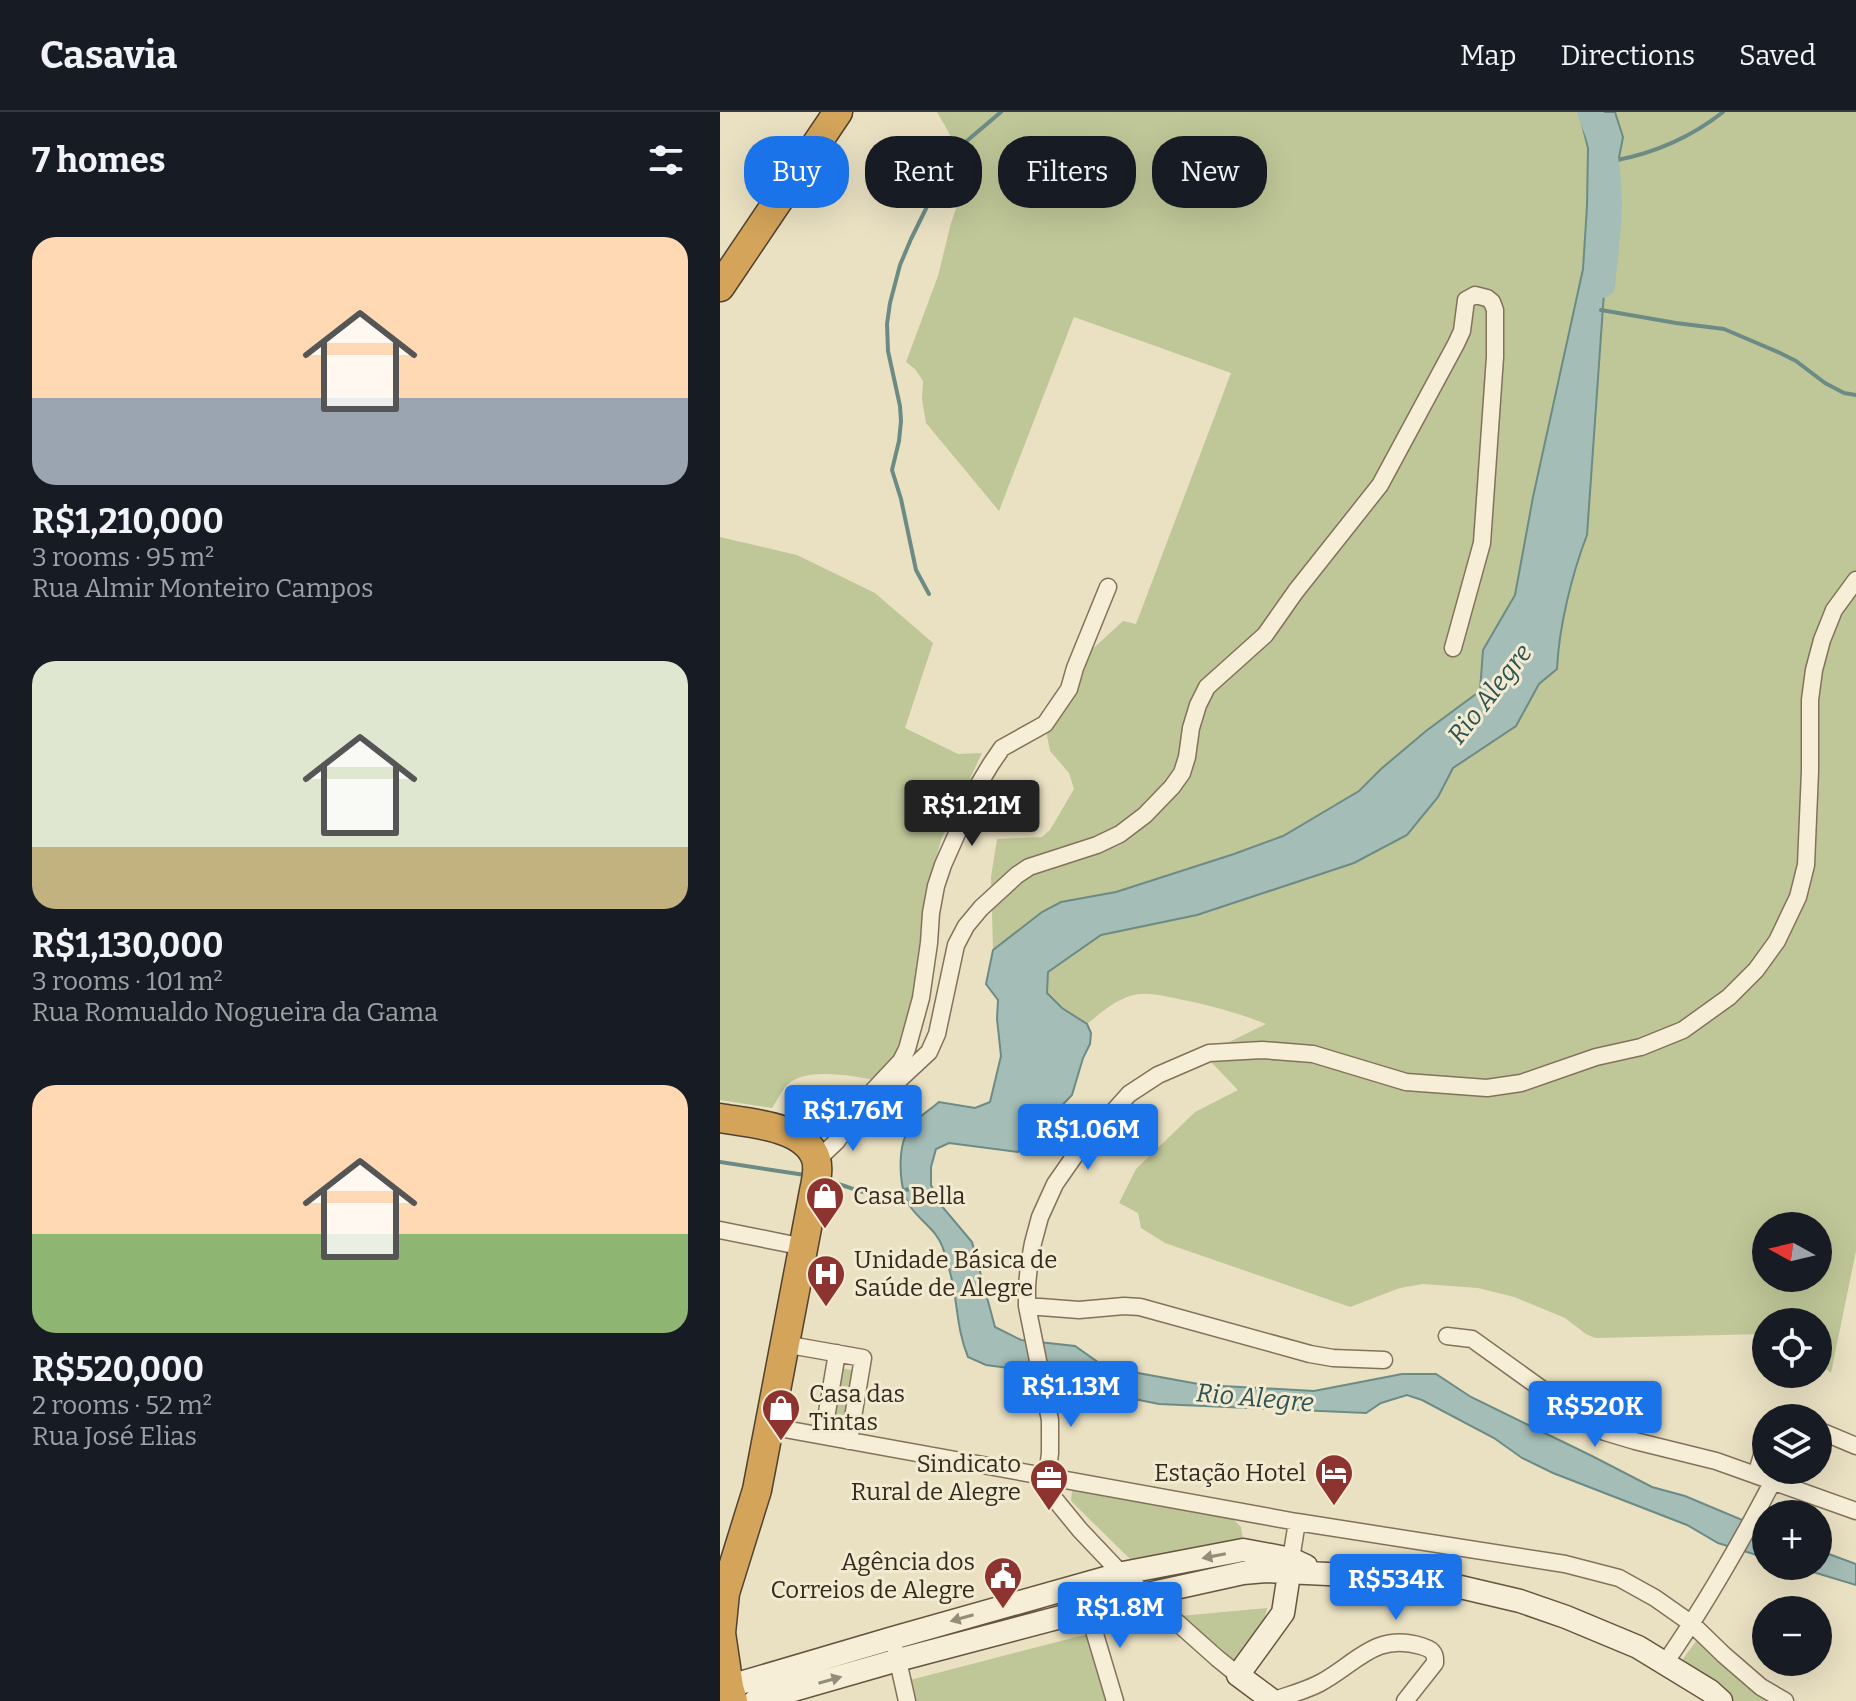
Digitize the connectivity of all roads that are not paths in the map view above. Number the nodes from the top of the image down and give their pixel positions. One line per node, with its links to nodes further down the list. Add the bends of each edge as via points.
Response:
1 (838, 112): 2 (highway)
2 (720, 287)
3 (1856, 580): 11 (street, via 1834,610 1814,670 1806,865 1798,897 1777,941 1729,997 1683,1030 1641,1047 1510,1085 1406,1082 1313,1054 1262,1050 1209,1053 1158,1075 1129,1094 1055,1184 1033,1243)
4 (1108, 587): 6 (street, via 1069,689 1055,711 1045,724 1002,748 979,784 936,886 923,984 907,1049)
5 (1453, 648): 6 (street, via 1482,543 1494,370 1495,310 1487,298 1475,295 1466,300 1456,344 1380,485 1265,635 1207,687 1182,773 1172,787 1120,834 1029,867 981,908 956,945 929,1052)
6 (854, 1115): 8 (street)
7 (720, 1118): 8 (highway, via 793,1133 807,1143)
8 (816, 1174): 10 (highway)
9 (720, 1230): 10 (street)
10 (804, 1247): 13 (highway)
11 (1027, 1306): 15 (street, via 1140,1307 1310,1354); 22 (street, via 1050,1420)
12 (1447, 1336): 21 (street, via 1472,1339 1605,1432)
13 (784, 1344): 14 (street); 16 (highway)
14 (837, 1353): 17 (street); 19 (street, via 863,1358)
15 (1384, 1360)
16 (768, 1426): 17 (street); 31 (highway, via 757,1490)
17 (823, 1436): 19 (street)
18 (1832, 1436): 20 (street)
19 (849, 1441): 22 (street)
20 (1856, 1446)
21 (1752, 1474)
22 (1047, 1477): 26 (street); 28 (street, via 1048,1488 1066,1514)
23 (1771, 1484): 33 (street)
24 (1781, 1484): 25 (street)
25 (1856, 1511)
26 (1297, 1522): 27 (street); 33 (street, via 1565,1564 1619,1578)
27 (1290, 1566): 28 (main road, one-way to 28, via 1243,1550); 30 (main road); 36 (main road, via 1456,1586 1520,1601 1638,1647); 37 (main road, via 1283,1613)
28 (1123, 1573): 29 (main road); 30 (street)
29 (1080, 1584): 32 (street); 34 (main road, one-way to 34)
30 (1148, 1594): 32 (main road); 37 (street)
31 (722, 1596): 38 (highway)
32 (1088, 1610): 35 (main road); 41 (street)
33 (1692, 1624): 36 (street); 45 (street, via 1761,1687)
34 (893, 1638): 35 (street); 38 (main road)
35 (898, 1660): 39 (main road, one-way to 35); 40 (street)
36 (1665, 1663): 44 (main road)
37 (1238, 1675): 42 (main road)
38 (727, 1692)
39 (755, 1701)
40 (907, 1701)
41 (1115, 1701)
42 (1272, 1701): 43 (street, via 1319,1684 1386,1642 1405,1641 1436,1655)
43 (1405, 1701)
44 (1721, 1701)
45 (1785, 1701)

